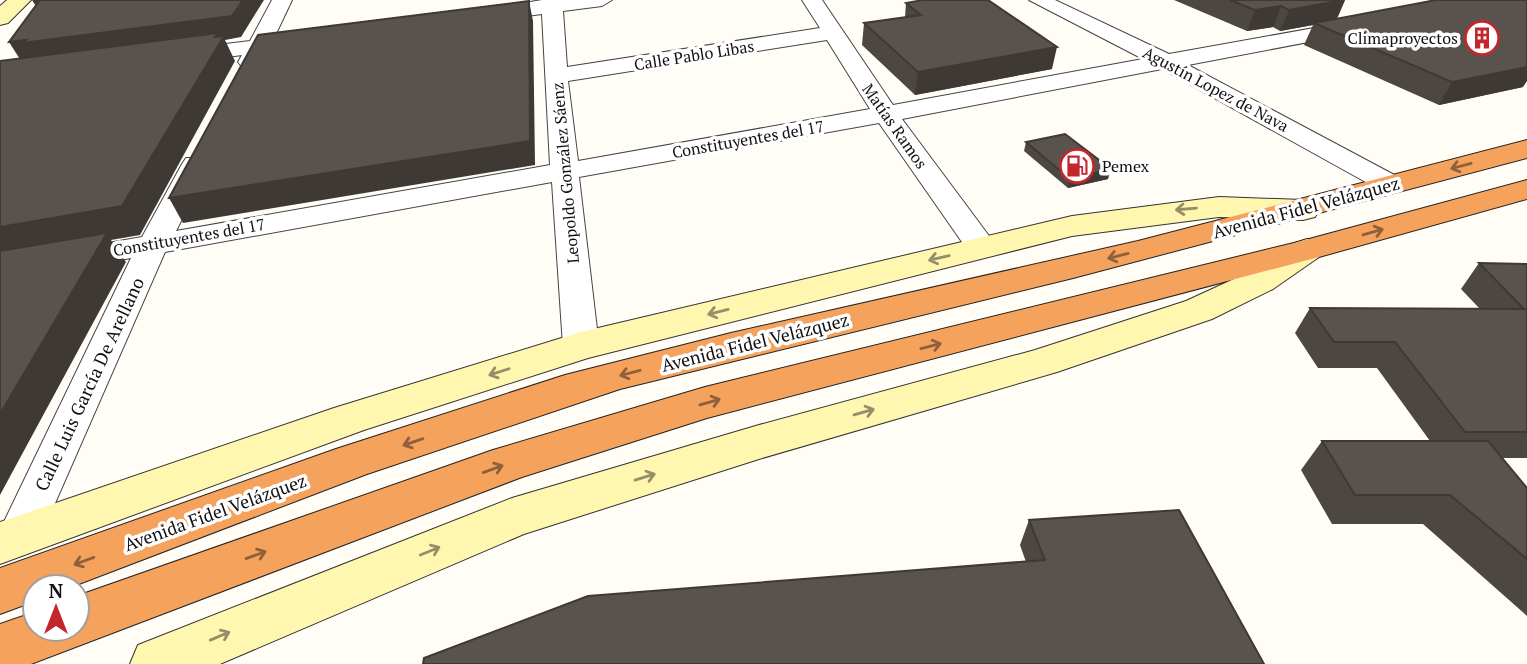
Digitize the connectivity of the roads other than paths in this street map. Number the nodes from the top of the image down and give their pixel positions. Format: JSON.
{"nodes":[{"id":1,"x":20,"y":0,"type":"edge"},
{"id":2,"x":282,"y":0,"type":"edge"},
{"id":3,"x":602,"y":0,"type":"edge"},
{"id":4,"x":811,"y":0,"type":"edge"},
{"id":5,"x":1039,"y":0,"type":"edge"},
{"id":6,"x":553,"y":3,"type":"edge"},
{"id":7,"x":0,"y":18,"type":"edge"},
{"id":8,"x":459,"y":19,"type":"edge"},
{"id":9,"x":1371,"y":23,"type":"edge"},
{"id":10,"x":832,"y":33,"type":"junction"},
{"id":11,"x":326,"y":37,"type":"edge"},
{"id":12,"x":259,"y":46,"type":"junction"},
{"id":13,"x":167,"y":58,"type":"edge"},
{"id":14,"x":1166,"y":62,"type":"junction"},
{"id":15,"x":556,"y":76,"type":"junction"},
{"id":16,"x":232,"y":95,"type":"edge"},
{"id":17,"x":886,"y":114,"type":"junction"},
{"id":18,"x":213,"y":132,"type":"edge"},
{"id":19,"x":1527,"y":149,"type":"edge"},
{"id":20,"x":564,"y":172,"type":"junction"},
{"id":21,"x":1390,"y":184,"type":"junction"},
{"id":22,"x":1527,"y":189,"type":"edge"},
{"id":23,"x":1305,"y":230,"type":"junction"},
{"id":24,"x":154,"y":243,"type":"junction"},
{"id":25,"x":982,"y":248,"type":"junction"},
{"id":26,"x":0,"y":272,"type":"edge"},
{"id":27,"x":581,"y":346,"type":"junction"},
{"id":28,"x":9,"y":540,"type":"edge"},
{"id":29,"x":0,"y":591,"type":"edge"},
{"id":30,"x":91,"y":616,"type":"edge"},
{"id":31,"x":21,"y":642,"type":"edge"},
{"id":32,"x":0,"y":650,"type":"edge"},
{"id":33,"x":157,"y":664,"type":"edge"}],
"edges":[{"from":1,"to":7,"type":"street"},
{"from":2,"to":12,"type":"street"},
{"from":3,"to":6,"type":"street"},
{"from":4,"to":10,"type":"street","name":"Matías Ramos"},
{"from":5,"to":14,"type":"street","name":"Agustín Lopez de Nava"},
{"from":6,"to":8,"type":"street"},
{"from":6,"to":15,"type":"street","name":"Leopoldo González Sáenz"},
{"from":9,"to":14,"type":"street","name":"Constituyentes del 17"},
{"from":10,"to":15,"type":"street","name":"Calle Pablo Libas"},
{"from":10,"to":17,"type":"street","name":"Matías Ramos"},
{"from":11,"to":12,"type":"street"},
{"from":12,"to":13,"type":"street"},
{"from":12,"to":16,"type":"street"},
{"from":14,"to":17,"type":"street","name":"Constituyentes del 17"},
{"from":14,"to":21,"type":"street","name":"Agustín Lopez de Nava"},
{"from":15,"to":20,"type":"street","name":"Leopoldo González Sáenz"},
{"from":17,"to":20,"type":"street","name":"Constituyentes del 17"},
{"from":17,"to":25,"type":"street","name":"Matías Ramos"},
{"from":18,"to":24,"type":"street","name":"Calle Luis García De Arellano"},
{"from":19,"to":21,"type":"highway","name":"Avenida Fidel Velázquez","one_way":true},
{"from":20,"to":24,"type":"street","name":"Constituyentes del 17"},
{"from":20,"to":27,"type":"street","name":"Leopoldo González Sáenz"},
{"from":21,"to":23,"type":"highway","name":"Avenida Fidel Velázquez"},
{"from":23,"to":22,"type":"highway","name":"Avenida Fidel Velázquez","one_way":true},
{"from":23,"to":25,"type":"street","one_way":true},
{"from":23,"to":29,"type":"highway","name":"Avenida Fidel Velázquez","one_way":true},
{"from":30,"to":23,"type":"highway","name":"Avenida Fidel Velázquez","one_way":true},
{"from":33,"to":23,"type":"street","one_way":true},
{"from":24,"to":26,"type":"street","name":"Constituyentes del 17"},
{"from":24,"to":28,"type":"street","name":"Calle Luis García De Arellano"},
{"from":25,"to":27,"type":"street","one_way":true},
{"from":27,"to":28,"type":"street","one_way":true},
{"from":31,"to":32,"type":"highway"}]}
